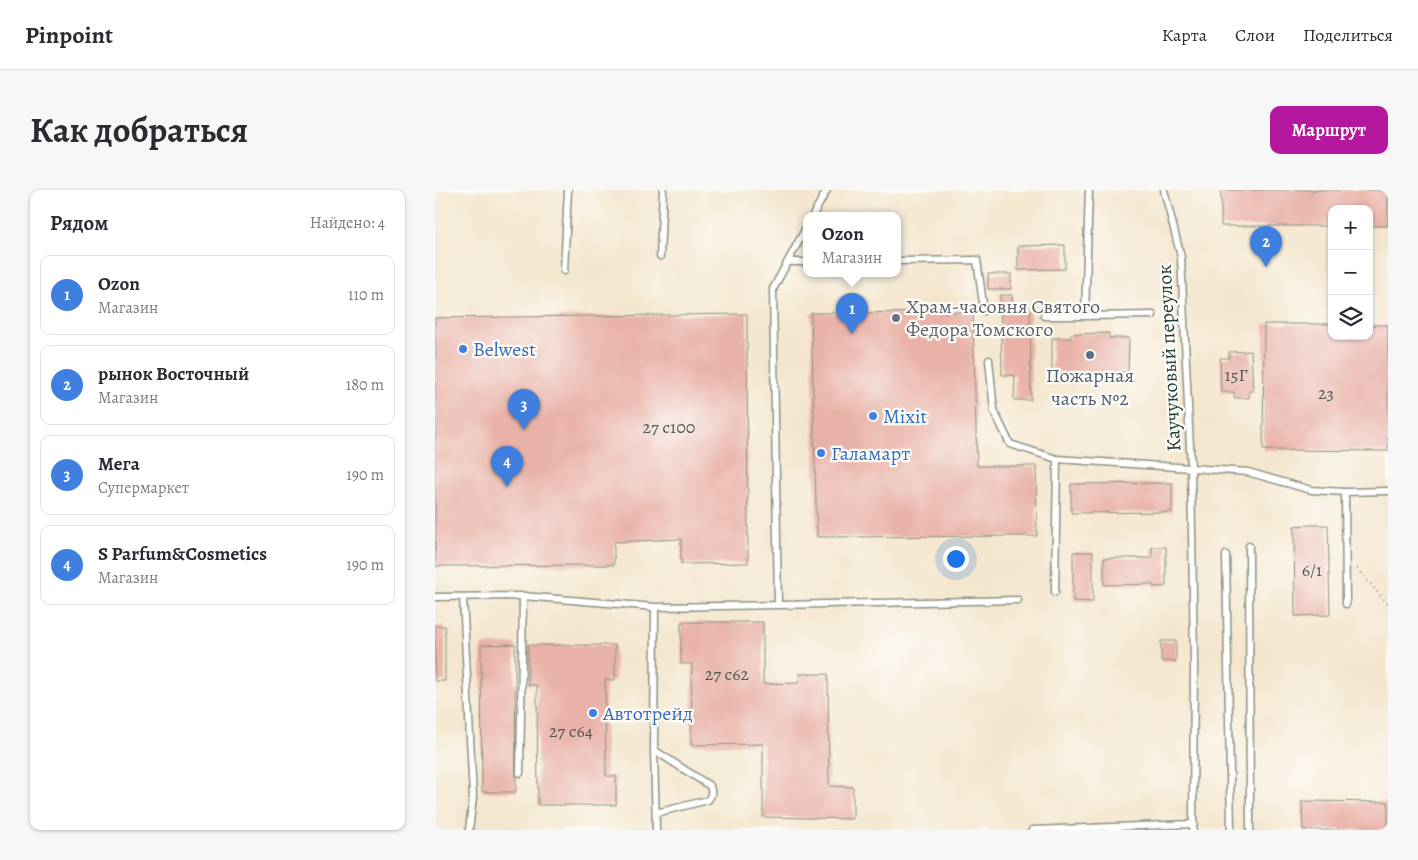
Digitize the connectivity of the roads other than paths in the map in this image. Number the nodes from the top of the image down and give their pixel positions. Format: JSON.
{"nodes":[{"id":1,"x":568,"y":190,"type":"edge"},
{"id":2,"x":663,"y":190,"type":"edge"},
{"id":3,"x":827,"y":190,"type":"edge"},
{"id":4,"x":1089,"y":190,"type":"edge"},
{"id":5,"x":1164,"y":190,"type":"edge"},
{"id":6,"x":815,"y":212,"type":"edge"},
{"id":7,"x":803,"y":234,"type":"edge"},
{"id":8,"x":661,"y":256,"type":"dead end"},
{"id":9,"x":901,"y":261,"type":"edge"},
{"id":10,"x":788,"y":262,"type":"junction"},
{"id":11,"x":803,"y":262,"type":"edge"},
{"id":12,"x":564,"y":271,"type":"dead end"},
{"id":13,"x":984,"y":311,"type":"dead end"},
{"id":14,"x":1153,"y":315,"type":"dead end"},
{"id":15,"x":1044,"y":316,"type":"dead end"},
{"id":16,"x":1085,"y":316,"type":"junction"},
{"id":17,"x":989,"y":360,"type":"dead end"},
{"id":18,"x":1057,"y":459,"type":"junction"},
{"id":19,"x":1191,"y":468,"type":"junction"},
{"id":20,"x":1388,"y":491,"type":"edge"},
{"id":21,"x":1345,"y":492,"type":"junction"},
{"id":22,"x":1249,"y":546,"type":"dead end"},
{"id":23,"x":1226,"y":555,"type":"dead end"},
{"id":24,"x":1055,"y":592,"type":"dead end"},
{"id":25,"x":523,"y":596,"type":"junction"},
{"id":26,"x":435,"y":597,"type":"edge"},
{"id":27,"x":463,"y":597,"type":"junction"},
{"id":28,"x":1018,"y":600,"type":"dead end"},
{"id":29,"x":1346,"y":604,"type":"dead end"},
{"id":30,"x":778,"y":605,"type":"junction"},
{"id":31,"x":655,"y":607,"type":"junction"},
{"id":32,"x":654,"y":750,"type":"junction"},
{"id":33,"x":520,"y":773,"type":"dead end"},
{"id":34,"x":656,"y":813,"type":"junction"},
{"id":35,"x":1193,"y":827,"type":"edge"},
{"id":36,"x":469,"y":830,"type":"edge"},
{"id":37,"x":656,"y":830,"type":"edge"},
{"id":38,"x":1032,"y":830,"type":"edge"},
{"id":39,"x":1231,"y":830,"type":"edge"},
{"id":40,"x":1250,"y":830,"type":"edge"}],
"edges":[{"from":1,"to":12,"type":"lane"},
{"from":2,"to":8,"type":"lane"},
{"from":3,"to":6,"type":"lane"},
{"from":4,"to":16,"type":"lane"},
{"from":5,"to":19,"type":"lane","name":"Каучуковый переулок"},
{"from":7,"to":10,"type":"lane"},
{"from":9,"to":13,"type":"lane"},
{"from":10,"to":11,"type":"lane"},
{"from":10,"to":30,"type":"lane"},
{"from":14,"to":16,"type":"lane"},
{"from":15,"to":16,"type":"lane"},
{"from":17,"to":18,"type":"lane"},
{"from":18,"to":19,"type":"lane"},
{"from":18,"to":24,"type":"lane"},
{"from":19,"to":21,"type":"lane","name":"Каучуковый переулок"},
{"from":19,"to":35,"type":"lane"},
{"from":20,"to":21,"type":"lane","name":"Каучуковый переулок"},
{"from":21,"to":29,"type":"lane"},
{"from":22,"to":40,"type":"lane"},
{"from":23,"to":39,"type":"lane"},
{"from":25,"to":27,"type":"lane"},
{"from":25,"to":31,"type":"lane"},
{"from":25,"to":33,"type":"lane"},
{"from":26,"to":27,"type":"lane"},
{"from":27,"to":36,"type":"lane"},
{"from":28,"to":30,"type":"lane"},
{"from":30,"to":31,"type":"lane"},
{"from":31,"to":32,"type":"lane"},
{"from":32,"to":34,"type":"lane"},
{"from":32,"to":34,"type":"lane"},
{"from":34,"to":37,"type":"lane"},
{"from":35,"to":38,"type":"lane"}]}
